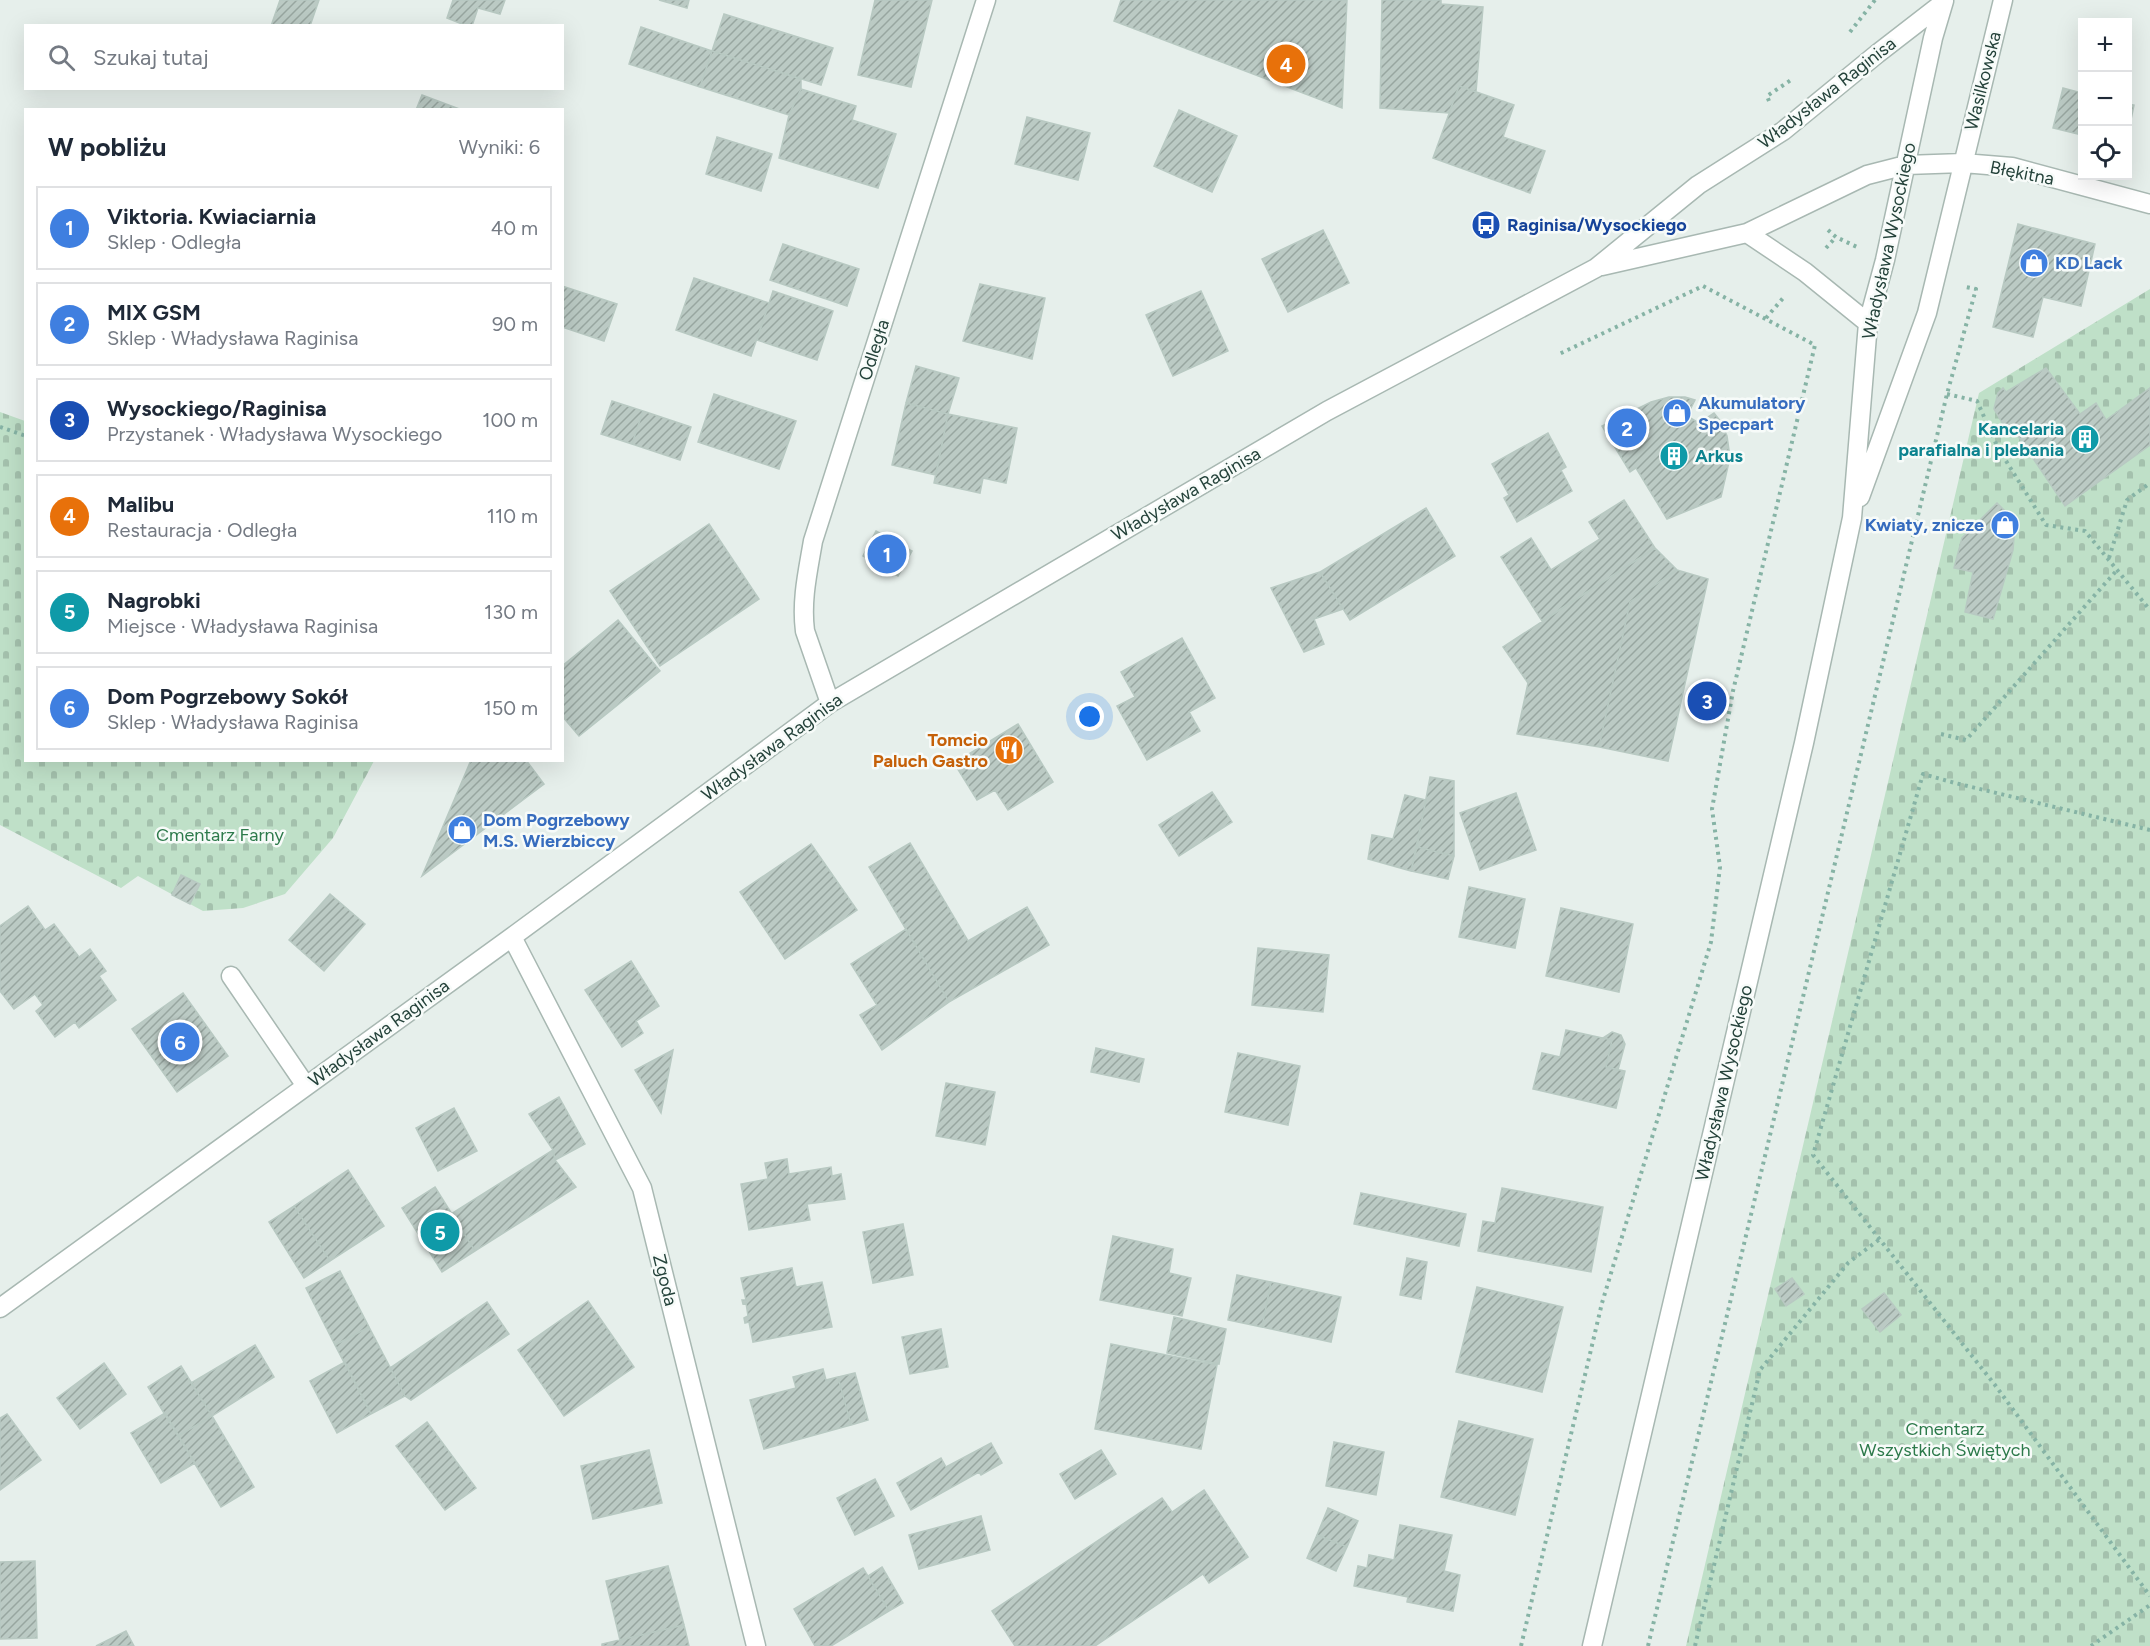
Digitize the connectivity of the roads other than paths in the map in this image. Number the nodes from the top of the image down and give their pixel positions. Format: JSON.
{"nodes":[{"id":1,"x":986,"y":0,"type":"edge"},
{"id":2,"x":2003,"y":0,"type":"edge"},
{"id":3,"x":1943,"y":2,"type":"edge"},
{"id":4,"x":1963,"y":163,"type":"junction"},
{"id":5,"x":1906,"y":165,"type":"junction"},
{"id":6,"x":2150,"y":204,"type":"edge"},
{"id":7,"x":1747,"y":232,"type":"junction"},
{"id":8,"x":1596,"y":268,"type":"junction"},
{"id":9,"x":1868,"y":323,"type":"junction"},
{"id":10,"x":1852,"y":518,"type":"junction"},
{"id":11,"x":830,"y":703,"type":"junction"},
{"id":12,"x":512,"y":937,"type":"junction"},
{"id":13,"x":231,"y":976,"type":"dead end"},
{"id":14,"x":306,"y":1086,"type":"junction"},
{"id":15,"x":0,"y":1308,"type":"edge"},
{"id":16,"x":756,"y":1646,"type":"edge"},
{"id":17,"x":1592,"y":1646,"type":"edge"}],
"edges":[{"from":1,"to":11,"type":"street","name":"Odległa"},
{"from":2,"to":4,"type":"street","name":"Wasilkowska"},
{"from":3,"to":5,"type":"street","name":"Władysława Wysockiego"},
{"from":3,"to":8,"type":"street","name":"Władysława Raginisa"},
{"from":4,"to":5,"type":"street","name":"Błękitna"},
{"from":4,"to":6,"type":"street","name":"Błękitna"},
{"from":4,"to":10,"type":"street","name":"Władysława Wysockiego"},
{"from":5,"to":7,"type":"street","name":"Władysława Raginisa"},
{"from":5,"to":9,"type":"street","name":"Władysława Wysockiego"},
{"from":7,"to":8,"type":"street","name":"Władysława Raginisa"},
{"from":7,"to":9,"type":"street"},
{"from":8,"to":11,"type":"street","name":"Władysława Raginisa"},
{"from":9,"to":10,"type":"street","name":"Władysława Wysockiego"},
{"from":10,"to":17,"type":"street","name":"Władysława Wysockiego"},
{"from":11,"to":12,"type":"street","name":"Władysława Raginisa"},
{"from":12,"to":14,"type":"street","name":"Władysława Raginisa"},
{"from":12,"to":16,"type":"street","name":"Zgoda"},
{"from":13,"to":14,"type":"street"},
{"from":14,"to":15,"type":"street","name":"Władysława Raginisa"}]}
